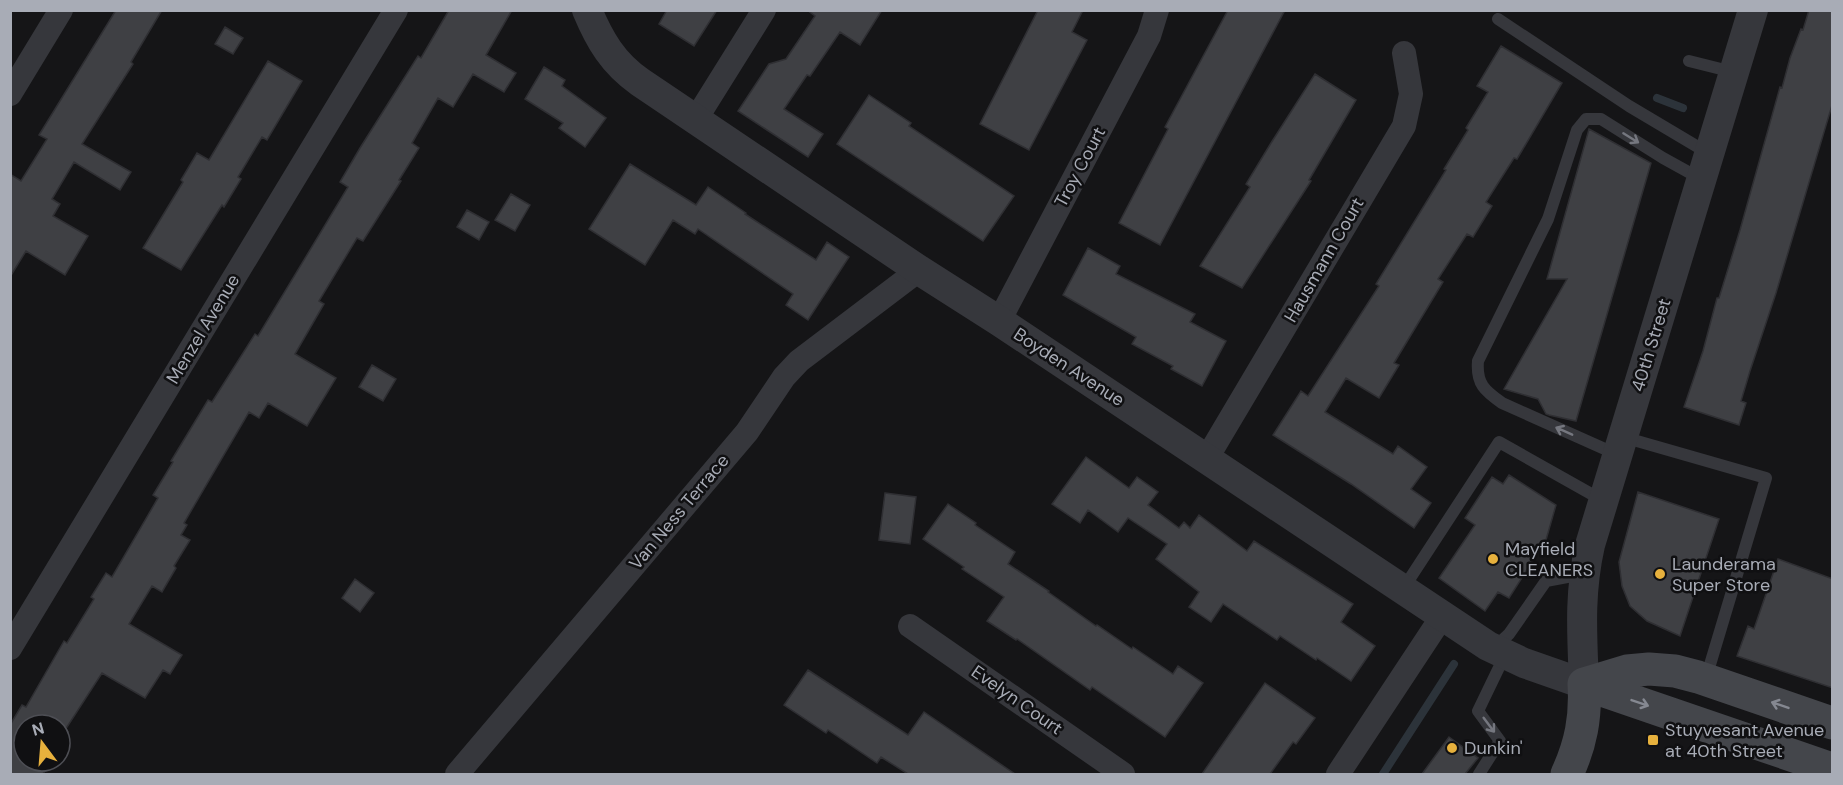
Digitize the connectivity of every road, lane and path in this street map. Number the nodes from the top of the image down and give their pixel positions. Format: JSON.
{"nodes":[{"id":1,"x":61,"y":10,"type":"edge"},
{"id":2,"x":396,"y":10,"type":"edge"},
{"id":3,"x":586,"y":10,"type":"edge"},
{"id":4,"x":764,"y":10,"type":"edge"},
{"id":5,"x":1157,"y":10,"type":"edge"},
{"id":6,"x":1753,"y":10,"type":"edge"},
{"id":7,"x":1498,"y":20,"type":"dead end"},
{"id":8,"x":1404,"y":53,"type":"dead end"},
{"id":9,"x":1689,"y":61,"type":"dead end"},
{"id":10,"x":1734,"y":73,"type":"junction"},
{"id":11,"x":10,"y":94,"type":"edge"},
{"id":12,"x":696,"y":119,"type":"junction"},
{"id":13,"x":1705,"y":166,"type":"junction"},
{"id":14,"x":919,"y":270,"type":"junction"},
{"id":15,"x":999,"y":321,"type":"junction"},
{"id":16,"x":1620,"y":446,"type":"junction"},
{"id":17,"x":1207,"y":458,"type":"junction"},
{"id":18,"x":1603,"y":501,"type":"junction"},
{"id":19,"x":1583,"y":574,"type":"junction"},
{"id":20,"x":1403,"y":589,"type":"junction"},
{"id":21,"x":1443,"y":615,"type":"junction"},
{"id":22,"x":910,"y":626,"type":"dead end"},
{"id":23,"x":10,"y":648,"type":"edge"},
{"id":24,"x":1499,"y":652,"type":"junction"},
{"id":25,"x":1706,"y":679,"type":"junction"},
{"id":26,"x":1584,"y":684,"type":"junction"},
{"id":27,"x":1833,"y":723,"type":"edge"},
{"id":28,"x":1833,"y":769,"type":"edge"},
{"id":29,"x":457,"y":774,"type":"edge"},
{"id":30,"x":1123,"y":774,"type":"edge"},
{"id":31,"x":1338,"y":774,"type":"edge"},
{"id":32,"x":1479,"y":774,"type":"edge"},
{"id":33,"x":1567,"y":774,"type":"edge"}],
"edges":[{"from":1,"to":11,"type":"street"},
{"from":2,"to":23,"type":"street","name":"Menzel Avenue"},
{"from":3,"to":12,"type":"street","name":"Boyden Avenue"},
{"from":4,"to":12,"type":"street"},
{"from":5,"to":15,"type":"street","name":"Troy Court"},
{"from":6,"to":10,"type":"street","name":"40th Street"},
{"from":7,"to":13,"type":"lane"},
{"from":8,"to":17,"type":"street","name":"Hausmann Court"},
{"from":9,"to":10,"type":"lane"},
{"from":10,"to":13,"type":"street","name":"40th Street"},
{"from":12,"to":14,"type":"street","name":"Boyden Avenue"},
{"from":13,"to":16,"type":"street","name":"40th Street"},
{"from":16,"to":13,"type":"lane","one_way":true},
{"from":14,"to":15,"type":"street","name":"Boyden Avenue"},
{"from":14,"to":29,"type":"street","name":"Van Ness Terrace"},
{"from":15,"to":17,"type":"street","name":"Boyden Avenue"},
{"from":16,"to":18,"type":"street","name":"40th Street"},
{"from":16,"to":25,"type":"lane"},
{"from":17,"to":20,"type":"street","name":"Boyden Avenue"},
{"from":18,"to":19,"type":"street","name":"40th Street"},
{"from":18,"to":20,"type":"lane"},
{"from":19,"to":24,"type":"lane"},
{"from":19,"to":26,"type":"street","name":"40th Street"},
{"from":20,"to":21,"type":"street","name":"Boyden Avenue"},
{"from":21,"to":24,"type":"street","name":"Boyden Avenue"},
{"from":21,"to":31,"type":"street"},
{"from":22,"to":30,"type":"street","name":"Evelyn Court"},
{"from":24,"to":26,"type":"street","name":"Boyden Avenue"},
{"from":24,"to":32,"type":"lane","one_way":true},
{"from":25,"to":26,"type":"main road"},
{"from":27,"to":25,"type":"main road","one_way":true},
{"from":26,"to":28,"type":"main road","one_way":true},
{"from":26,"to":33,"type":"main road"}]}
